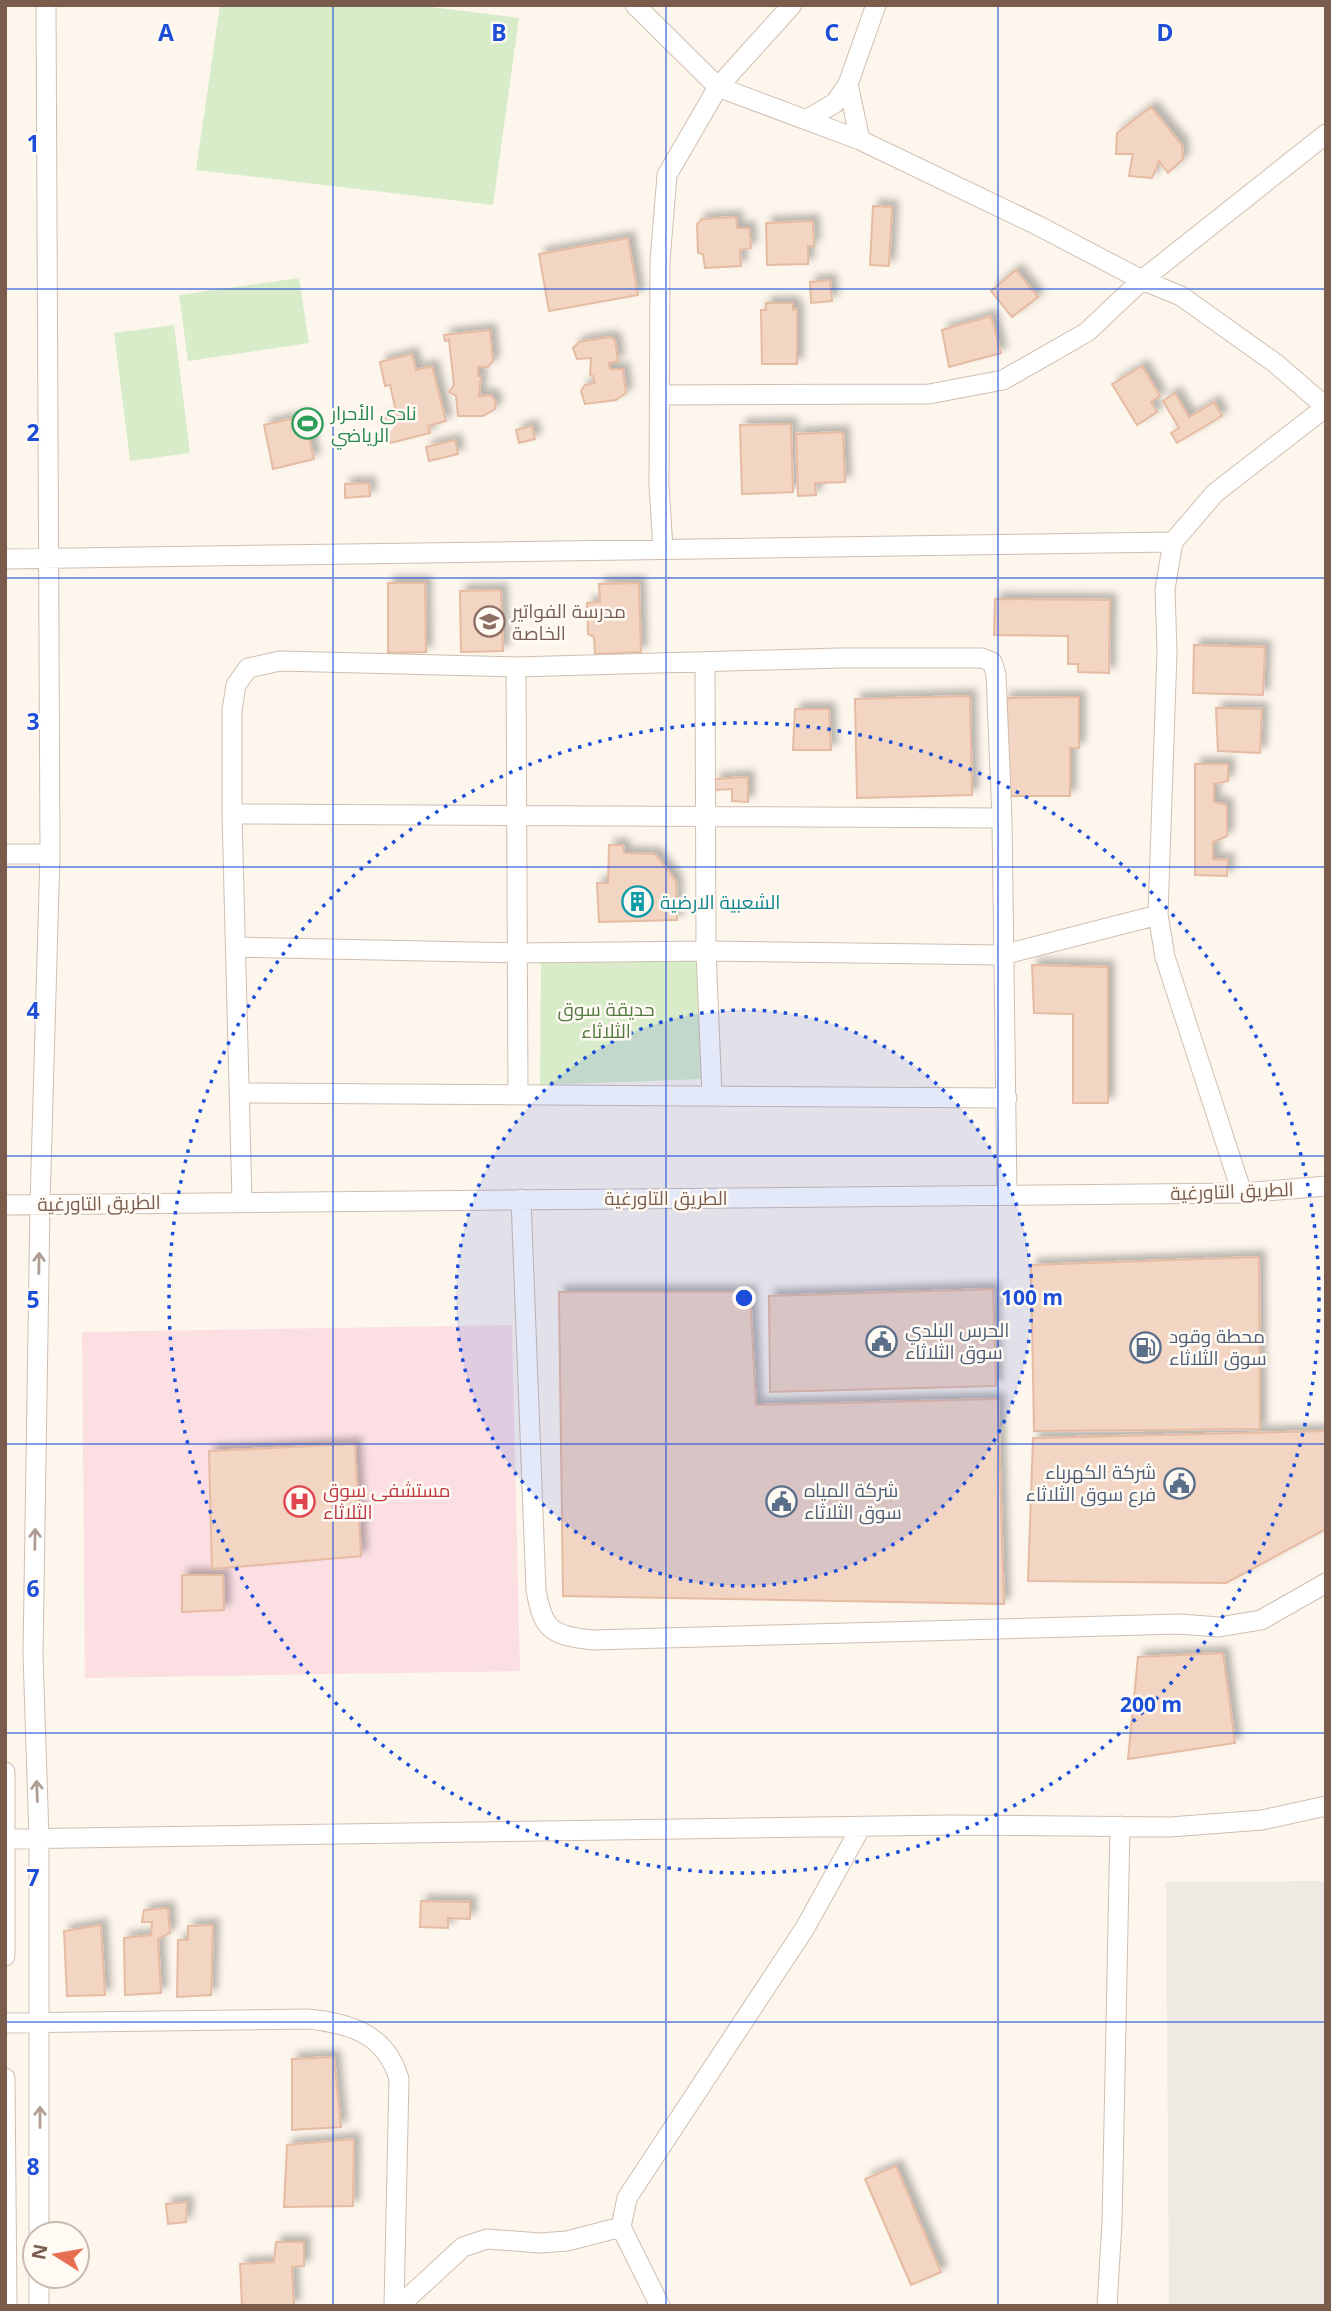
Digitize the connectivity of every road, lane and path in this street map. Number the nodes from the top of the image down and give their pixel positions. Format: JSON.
{"nodes":[{"id":1,"x":46,"y":5,"type":"edge"},
{"id":2,"x":635,"y":5,"type":"edge"},
{"id":3,"x":792,"y":5,"type":"edge"},
{"id":4,"x":876,"y":5,"type":"edge"},
{"id":5,"x":848,"y":84,"type":"junction"},
{"id":6,"x":718,"y":87,"type":"junction"},
{"id":7,"x":806,"y":120,"type":"junction"},
{"id":8,"x":1326,"y":134,"type":"edge"},
{"id":9,"x":860,"y":140,"type":"junction"},
{"id":10,"x":1142,"y":280,"type":"junction"},
{"id":11,"x":660,"y":395,"type":"junction"},
{"id":12,"x":1326,"y":407,"type":"edge"},
{"id":13,"x":1173,"y":542,"type":"junction"},
{"id":14,"x":663,"y":549,"type":"junction"},
{"id":15,"x":51,"y":558,"type":"junction"},
{"id":16,"x":5,"y":559,"type":"edge"},
{"id":17,"x":705,"y":663,"type":"junction"},
{"id":18,"x":516,"y":667,"type":"junction"},
{"id":19,"x":232,"y":814,"type":"junction"},
{"id":20,"x":517,"y":815,"type":"junction"},
{"id":21,"x":707,"y":817,"type":"junction"},
{"id":22,"x":1002,"y":818,"type":"junction"},
{"id":23,"x":5,"y":854,"type":"edge"},
{"id":24,"x":50,"y":854,"type":"junction"},
{"id":25,"x":1158,"y":915,"type":"junction"},
{"id":26,"x":236,"y":947,"type":"junction"},
{"id":27,"x":706,"y":951,"type":"junction"},
{"id":28,"x":517,"y":953,"type":"junction"},
{"id":29,"x":1002,"y":955,"type":"junction"},
{"id":30,"x":240,"y":1093,"type":"junction"},
{"id":31,"x":518,"y":1095,"type":"junction"},
{"id":32,"x":712,"y":1095,"type":"junction"},
{"id":33,"x":1007,"y":1098,"type":"junction"},
{"id":34,"x":1326,"y":1186,"type":"edge"},
{"id":35,"x":1242,"y":1192,"type":"junction"},
{"id":36,"x":1007,"y":1195,"type":"junction"},
{"id":37,"x":521,"y":1199,"type":"junction"},
{"id":38,"x":242,"y":1201,"type":"junction"},
{"id":39,"x":40,"y":1204,"type":"junction"},
{"id":40,"x":5,"y":1205,"type":"edge"},
{"id":41,"x":1326,"y":1583,"type":"edge"},
{"id":42,"x":5,"y":1772,"type":"edge"},
{"id":43,"x":1326,"y":1806,"type":"edge"},
{"id":44,"x":1120,"y":1826,"type":"junction"},
{"id":45,"x":861,"y":1827,"type":"junction"},
{"id":46,"x":39,"y":1838,"type":"junction"},
{"id":47,"x":6,"y":1839,"type":"edge"},
{"id":48,"x":5,"y":1956,"type":"edge"},
{"id":49,"x":41,"y":2022,"type":"junction"},
{"id":50,"x":5,"y":2023,"type":"edge"},
{"id":51,"x":5,"y":2078,"type":"edge"},
{"id":52,"x":39,"y":2220,"type":"edge"},
{"id":53,"x":621,"y":2227,"type":"junction"},
{"id":54,"x":7,"y":2306,"type":"edge"},
{"id":55,"x":394,"y":2306,"type":"edge"},
{"id":56,"x":400,"y":2306,"type":"edge"},
{"id":57,"x":660,"y":2306,"type":"edge"},
{"id":58,"x":1107,"y":2306,"type":"edge"}],
"edges":[{"from":1,"to":15,"type":"street"},
{"from":2,"to":6,"type":"street"},
{"from":3,"to":6,"type":"street"},
{"from":4,"to":5,"type":"street"},
{"from":5,"to":7,"type":"street"},
{"from":5,"to":9,"type":"street"},
{"from":6,"to":7,"type":"street"},
{"from":6,"to":11,"type":"street"},
{"from":7,"to":9,"type":"street"},
{"from":8,"to":10,"type":"street"},
{"from":9,"to":10,"type":"street"},
{"from":10,"to":11,"type":"street"},
{"from":10,"to":12,"type":"street"},
{"from":11,"to":14,"type":"street"},
{"from":12,"to":13,"type":"street"},
{"from":13,"to":14,"type":"street"},
{"from":13,"to":25,"type":"street"},
{"from":14,"to":15,"type":"street"},
{"from":15,"to":16,"type":"street"},
{"from":15,"to":24,"type":"street"},
{"from":17,"to":18,"type":"street"},
{"from":17,"to":21,"type":"street"},
{"from":17,"to":22,"type":"street"},
{"from":18,"to":19,"type":"street"},
{"from":18,"to":20,"type":"street"},
{"from":19,"to":20,"type":"street"},
{"from":19,"to":26,"type":"street"},
{"from":20,"to":21,"type":"street"},
{"from":20,"to":28,"type":"street"},
{"from":21,"to":22,"type":"street"},
{"from":21,"to":27,"type":"street"},
{"from":22,"to":29,"type":"street"},
{"from":23,"to":24,"type":"street"},
{"from":24,"to":39,"type":"street"},
{"from":25,"to":29,"type":"street"},
{"from":25,"to":35,"type":"street"},
{"from":26,"to":28,"type":"street"},
{"from":26,"to":30,"type":"street"},
{"from":27,"to":28,"type":"street"},
{"from":27,"to":29,"type":"street"},
{"from":27,"to":32,"type":"street"},
{"from":28,"to":31,"type":"street"},
{"from":29,"to":33,"type":"street"},
{"from":30,"to":31,"type":"street"},
{"from":30,"to":38,"type":"street"},
{"from":31,"to":32,"type":"street"},
{"from":32,"to":33,"type":"street"},
{"from":33,"to":36,"type":"street"},
{"from":34,"to":35,"type":"street","name":"الطريق التاورغية"},
{"from":35,"to":36,"type":"street","name":"الطريق التاورغية"},
{"from":36,"to":37,"type":"street","name":"الطريق التاورغية"},
{"from":37,"to":38,"type":"street","name":"الطريق التاورغية"},
{"from":37,"to":41,"type":"street"},
{"from":38,"to":39,"type":"street","name":"الطريق التاورغية"},
{"from":39,"to":40,"type":"street","name":"الطريق التاورغية"},
{"from":46,"to":39,"type":"street","one_way":true},
{"from":42,"to":47,"type":"street"},
{"from":43,"to":44,"type":"street"},
{"from":44,"to":45,"type":"street"},
{"from":44,"to":58,"type":"street"},
{"from":45,"to":46,"type":"street"},
{"from":45,"to":53,"type":"street"},
{"from":46,"to":47,"type":"street"},
{"from":46,"to":49,"type":"street"},
{"from":47,"to":48,"type":"street"},
{"from":49,"to":50,"type":"street"},
{"from":52,"to":49,"type":"street","one_way":true},
{"from":49,"to":55,"type":"street"},
{"from":51,"to":54,"type":"street"},
{"from":53,"to":56,"type":"street"},
{"from":53,"to":57,"type":"street"}]}
